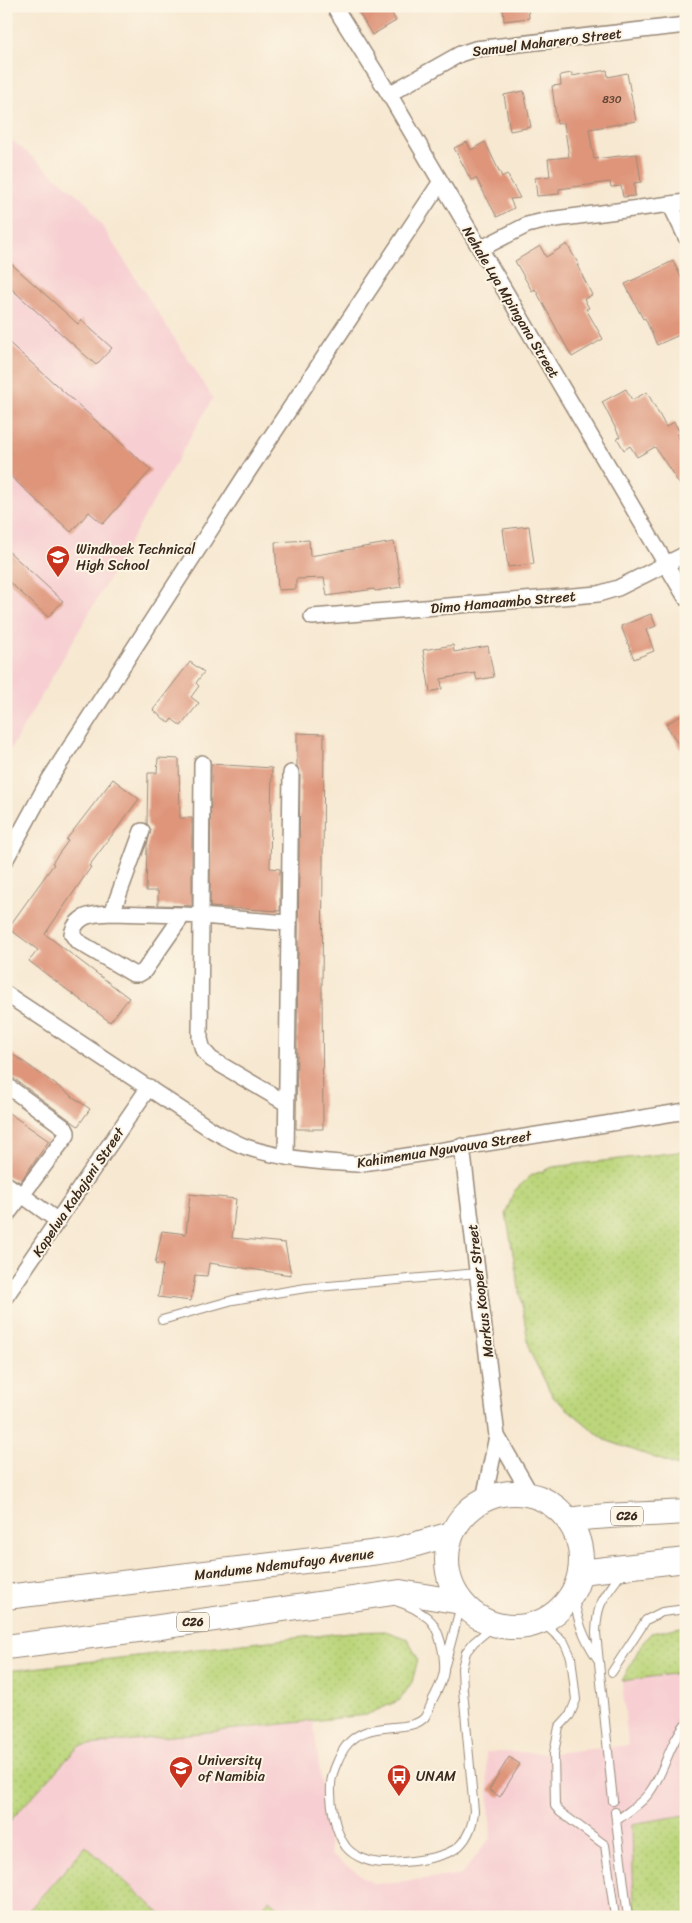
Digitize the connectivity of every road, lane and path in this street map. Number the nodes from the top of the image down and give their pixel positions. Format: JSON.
{"nodes":[{"id":1,"x":334,"y":6,"type":"edge"},
{"id":2,"x":686,"y":25,"type":"edge"},
{"id":3,"x":388,"y":94,"type":"junction"},
{"id":4,"x":440,"y":183,"type":"junction"},
{"id":5,"x":686,"y":202,"type":"edge"},
{"id":6,"x":670,"y":204,"type":"junction"},
{"id":7,"x":686,"y":237,"type":"edge"},
{"id":8,"x":480,"y":249,"type":"junction"},
{"id":9,"x":686,"y":554,"type":"edge"},
{"id":10,"x":665,"y":564,"type":"junction"},
{"id":11,"x":686,"y":598,"type":"edge"},
{"id":12,"x":312,"y":617,"type":"dead end"},
{"id":13,"x":202,"y":763,"type":"dead end"},
{"id":14,"x":291,"y":773,"type":"dead end"},
{"id":15,"x":142,"y":831,"type":"dead end"},
{"id":16,"x":6,"y":859,"type":"edge"},
{"id":17,"x":112,"y":913,"type":"junction"},
{"id":18,"x":183,"y":915,"type":"junction"},
{"id":19,"x":200,"y":916,"type":"junction"},
{"id":20,"x":288,"y":923,"type":"junction"},
{"id":21,"x":6,"y":994,"type":"edge"},
{"id":22,"x":6,"y":1086,"type":"edge"},
{"id":23,"x":149,"y":1087,"type":"junction"},
{"id":24,"x":286,"y":1103,"type":"junction"},
{"id":25,"x":686,"y":1111,"type":"edge"},
{"id":26,"x":462,"y":1146,"type":"junction"},
{"id":27,"x":286,"y":1157,"type":"junction"},
{"id":28,"x":6,"y":1184,"type":"edge"},
{"id":29,"x":22,"y":1195,"type":"junction"},
{"id":30,"x":6,"y":1216,"type":"edge"},
{"id":31,"x":58,"y":1221,"type":"junction"},
{"id":32,"x":478,"y":1273,"type":"junction"},
{"id":33,"x":6,"y":1296,"type":"edge"},
{"id":34,"x":162,"y":1320,"type":"dead end"},
{"id":35,"x":497,"y":1436,"type":"junction"},
{"id":36,"x":537,"y":1497,"type":"junction"},
{"id":37,"x":484,"y":1499,"type":"junction"},
{"id":38,"x":686,"y":1512,"type":"edge"},
{"id":39,"x":568,"y":1520,"type":"junction"},
{"id":40,"x":451,"y":1534,"type":"junction"},
{"id":41,"x":686,"y":1560,"type":"edge"},
{"id":42,"x":625,"y":1567,"type":"junction"},
{"id":43,"x":576,"y":1582,"type":"junction"},
{"id":44,"x":379,"y":1596,"type":"junction"},
{"id":45,"x":6,"y":1597,"type":"edge"},
{"id":46,"x":461,"y":1602,"type":"junction"},
{"id":47,"x":686,"y":1609,"type":"edge"},
{"id":48,"x":541,"y":1621,"type":"junction"},
{"id":49,"x":496,"y":1624,"type":"junction"},
{"id":50,"x":6,"y":1647,"type":"edge"},
{"id":51,"x":600,"y":1663,"type":"junction"},
{"id":52,"x":444,"y":1671,"type":"junction"},
{"id":53,"x":612,"y":1672,"type":"dead end"},
{"id":54,"x":686,"y":1723,"type":"edge"},
{"id":55,"x":613,"y":1801,"type":"dead end"},
{"id":56,"x":615,"y":1812,"type":"dead end"},
{"id":57,"x":616,"y":1821,"type":"junction"},
{"id":58,"x":614,"y":1917,"type":"edge"},
{"id":59,"x":628,"y":1917,"type":"edge"}],
"edges":[{"from":1,"to":3,"type":"street","name":"Nehale Lya Mpingana Street"},
{"from":2,"to":3,"type":"street","name":"Samuel Maharero Street"},
{"from":3,"to":4,"type":"street","name":"Nehale Lya Mpingana Street"},
{"from":4,"to":8,"type":"street","name":"Nehale Lya Mpingana Street"},
{"from":4,"to":16,"type":"street"},
{"from":5,"to":6,"type":"street"},
{"from":6,"to":7,"type":"street"},
{"from":6,"to":8,"type":"street"},
{"from":8,"to":10,"type":"street","name":"Nehale Lya Mpingana Street"},
{"from":9,"to":10,"type":"street","name":"Dimo Hamaambo Street"},
{"from":10,"to":11,"type":"street","name":"Nehale Lya Mpingana Street"},
{"from":10,"to":12,"type":"street","name":"Dimo Hamaambo Street"},
{"from":13,"to":19,"type":"street"},
{"from":14,"to":20,"type":"street"},
{"from":15,"to":17,"type":"street"},
{"from":17,"to":18,"type":"street"},
{"from":17,"to":18,"type":"street"},
{"from":18,"to":19,"type":"street"},
{"from":19,"to":20,"type":"street"},
{"from":19,"to":24,"type":"street"},
{"from":20,"to":24,"type":"street"},
{"from":21,"to":23,"type":"street","name":"Kahimemua Nguvauva Street"},
{"from":22,"to":29,"type":"street"},
{"from":23,"to":27,"type":"street","name":"Kahimemua Nguvauva Street"},
{"from":23,"to":31,"type":"street","name":"Kapelwa Kabajani Street"},
{"from":24,"to":27,"type":"street"},
{"from":25,"to":26,"type":"street","name":"Kahimemua Nguvauva Street"},
{"from":26,"to":27,"type":"street","name":"Kahimemua Nguvauva Street"},
{"from":26,"to":32,"type":"street","name":"Markus Kooper Street"},
{"from":28,"to":29,"type":"street"},
{"from":29,"to":30,"type":"street"},
{"from":29,"to":31,"type":"street"},
{"from":31,"to":33,"type":"street","name":"Kapelwa Kabajani Street"},
{"from":32,"to":34,"type":"lane"},
{"from":32,"to":35,"type":"street","name":"Markus Kooper Street"},
{"from":35,"to":36,"type":"street"},
{"from":35,"to":37,"type":"street"},
{"from":36,"to":37,"type":"main road"},
{"from":36,"to":39,"type":"main road"},
{"from":37,"to":40,"type":"main road"},
{"from":38,"to":39,"type":"main road","number":"C26"},
{"from":39,"to":43,"type":"main road"},
{"from":40,"to":45,"type":"main road","name":"Mandume Ndemufayo Avenue"},
{"from":40,"to":46,"type":"main road","number":"C26"},
{"from":41,"to":42,"type":"main road"},
{"from":42,"to":43,"type":"main road"},
{"from":42,"to":51,"type":"lane"},
{"from":43,"to":48,"type":"main road","number":"C26"},
{"from":43,"to":51,"type":"lane"},
{"from":44,"to":46,"type":"main road","number":"C26"},
{"from":44,"to":50,"type":"main road","number":"C26"},
{"from":44,"to":52,"type":"lane"},
{"from":46,"to":49,"type":"main road","number":"C26"},
{"from":46,"to":52,"type":"lane"},
{"from":47,"to":53,"type":"lane"},
{"from":48,"to":49,"type":"main road","number":"C26"},
{"from":48,"to":58,"type":"lane"},
{"from":49,"to":52,"type":"lane"},
{"from":51,"to":55,"type":"lane"},
{"from":54,"to":57,"type":"lane"},
{"from":56,"to":57,"type":"lane"},
{"from":57,"to":59,"type":"lane"}]}
